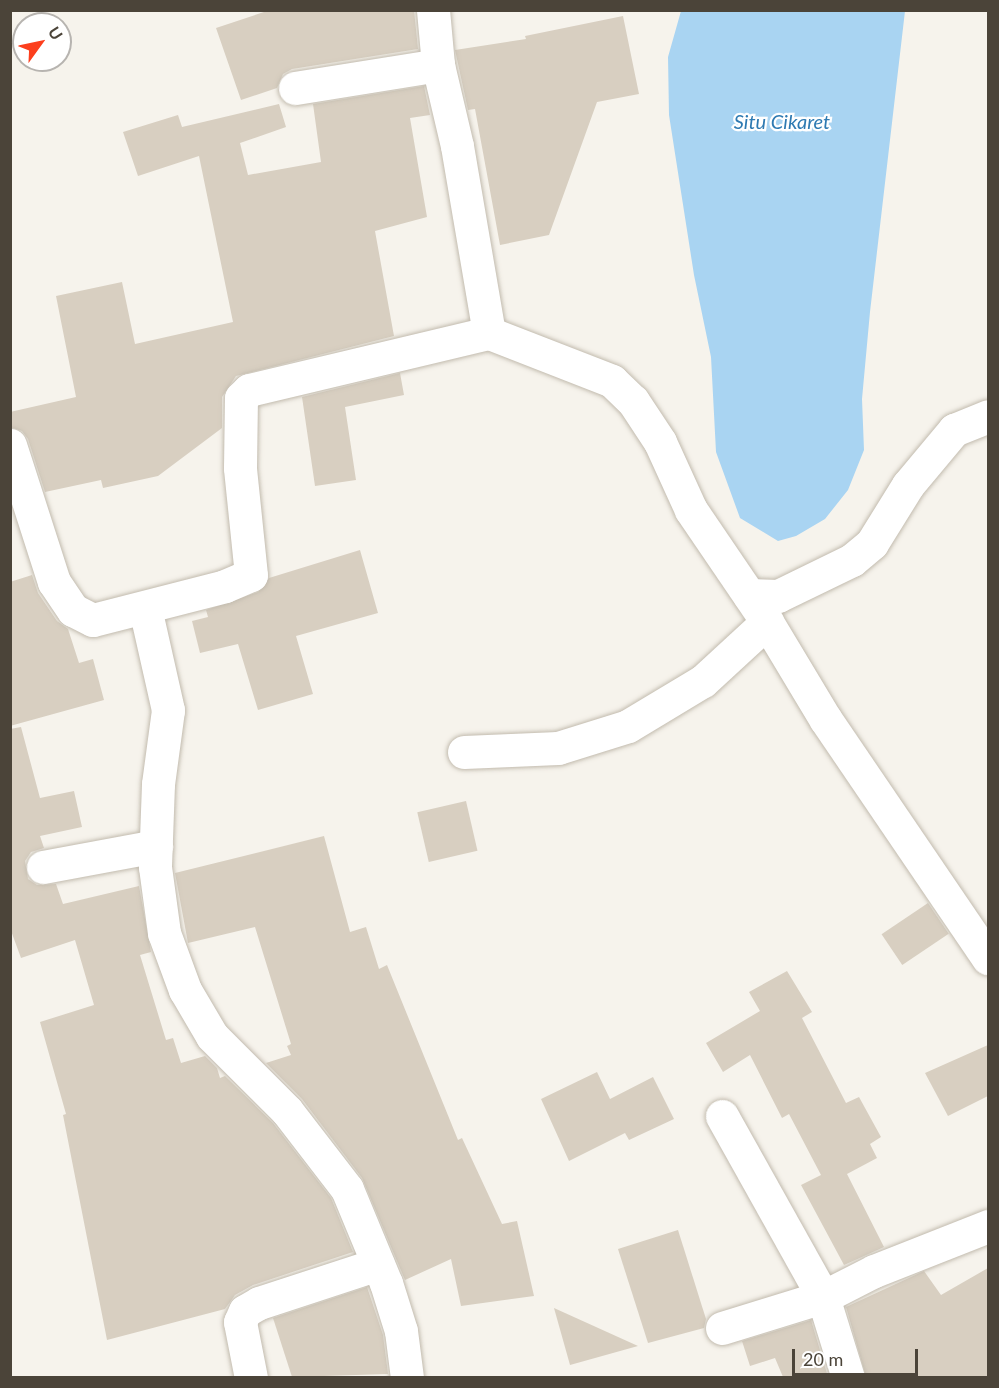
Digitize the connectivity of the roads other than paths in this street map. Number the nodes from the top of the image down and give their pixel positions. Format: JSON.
{"nodes":[{"id":1,"x":433,"y":10,"type":"edge"},
{"id":2,"x":438,"y":65,"type":"junction"},
{"id":3,"x":295,"y":88,"type":"dead end"},
{"id":4,"x":489,"y":333,"type":"junction"},
{"id":5,"x":988,"y":416,"type":"edge"},
{"id":6,"x":10,"y":445,"type":"edge"},
{"id":7,"x":749,"y":595,"type":"junction"},
{"id":8,"x":145,"y":608,"type":"junction"},
{"id":9,"x":767,"y":622,"type":"junction"},
{"id":10,"x":464,"y":752,"type":"dead end"},
{"id":11,"x":156,"y":846,"type":"junction"},
{"id":12,"x":43,"y":867,"type":"dead end"},
{"id":13,"x":988,"y":958,"type":"edge"},
{"id":14,"x":722,"y":1116,"type":"dead end"},
{"id":15,"x":988,"y":1226,"type":"edge"},
{"id":16,"x":378,"y":1264,"type":"junction"},
{"id":17,"x":823,"y":1297,"type":"junction"},
{"id":18,"x":722,"y":1328,"type":"dead end"},
{"id":19,"x":251,"y":1377,"type":"edge"},
{"id":20,"x":407,"y":1377,"type":"edge"},
{"id":21,"x":848,"y":1377,"type":"edge"}],
"edges":[{"from":1,"to":2,"type":"street"},
{"from":2,"to":3,"type":"street"},
{"from":2,"to":4,"type":"street"},
{"from":4,"to":7,"type":"street"},
{"from":4,"to":8,"type":"street"},
{"from":5,"to":7,"type":"street"},
{"from":6,"to":8,"type":"street"},
{"from":7,"to":9,"type":"street"},
{"from":8,"to":11,"type":"street"},
{"from":9,"to":10,"type":"street"},
{"from":9,"to":13,"type":"street"},
{"from":11,"to":12,"type":"street"},
{"from":11,"to":16,"type":"street"},
{"from":14,"to":17,"type":"street"},
{"from":15,"to":17,"type":"street"},
{"from":16,"to":19,"type":"street"},
{"from":16,"to":20,"type":"street"},
{"from":17,"to":18,"type":"street"},
{"from":17,"to":21,"type":"street"}]}
